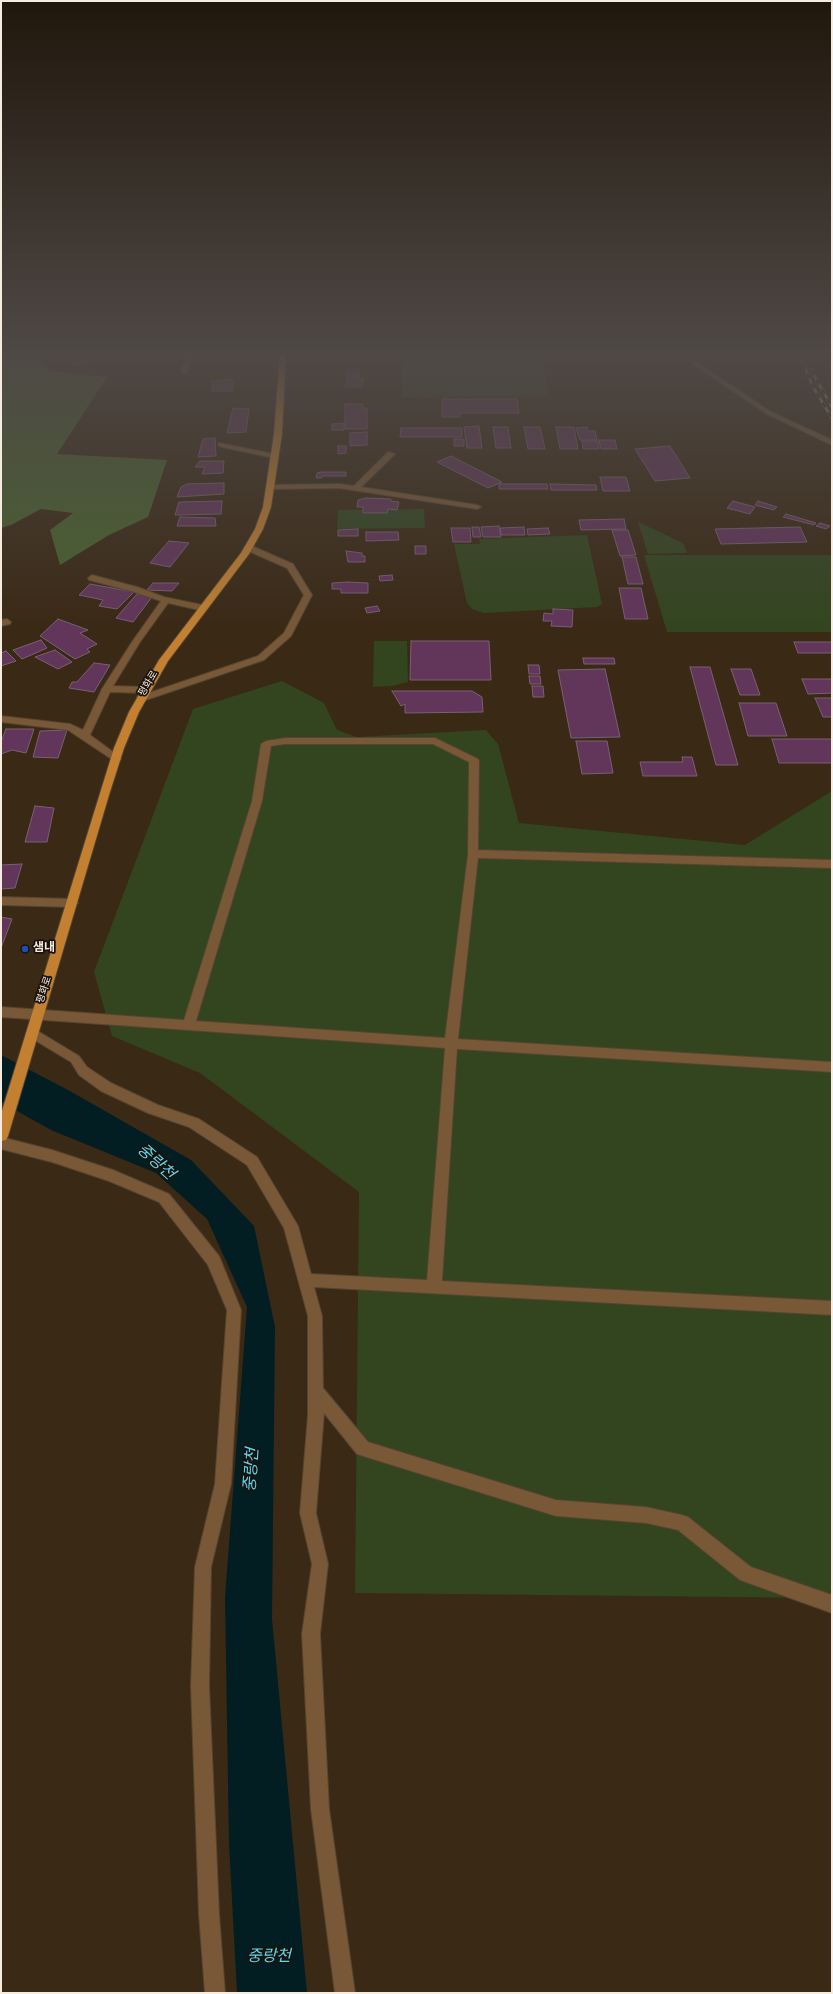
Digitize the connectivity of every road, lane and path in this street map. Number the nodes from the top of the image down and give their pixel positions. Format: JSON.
{"nodes":[{"id":1,"x":227,"y":446,"type":"edge"},
{"id":2,"x":275,"y":446,"type":"edge"},
{"id":3,"x":391,"y":454,"type":"dead end"},
{"id":4,"x":274,"y":456,"type":"junction"},
{"id":5,"x":270,"y":486,"type":"junction"},
{"id":6,"x":356,"y":488,"type":"junction"},
{"id":7,"x":477,"y":507,"type":"dead end"},
{"id":8,"x":248,"y":548,"type":"junction"},
{"id":9,"x":92,"y":578,"type":"dead end"},
{"id":10,"x":166,"y":600,"type":"junction"},
{"id":11,"x":204,"y":608,"type":"junction"},
{"id":12,"x":107,"y":689,"type":"junction"},
{"id":13,"x":145,"y":690,"type":"junction"},
{"id":14,"x":140,"y":699,"type":"junction"},
{"id":15,"x":1,"y":719,"type":"edge"},
{"id":16,"x":85,"y":736,"type":"junction"},
{"id":17,"x":116,"y":759,"type":"junction"},
{"id":18,"x":473,"y":854,"type":"junction"},
{"id":19,"x":832,"y":864,"type":"edge"},
{"id":20,"x":1,"y":901,"type":"edge"},
{"id":21,"x":72,"y":903,"type":"junction"},
{"id":22,"x":1,"y":1012,"type":"edge"},
{"id":23,"x":37,"y":1016,"type":"junction"},
{"id":24,"x":188,"y":1026,"type":"junction"},
{"id":25,"x":32,"y":1033,"type":"junction"},
{"id":26,"x":451,"y":1044,"type":"junction"},
{"id":27,"x":832,"y":1067,"type":"edge"},
{"id":28,"x":4,"y":1118,"type":"edge"},
{"id":29,"x":1,"y":1136,"type":"edge"},
{"id":30,"x":1,"y":1144,"type":"edge"},
{"id":31,"x":306,"y":1280,"type":"junction"},
{"id":32,"x":434,"y":1286,"type":"junction"},
{"id":33,"x":832,"y":1308,"type":"edge"},
{"id":34,"x":315,"y":1390,"type":"junction"},
{"id":35,"x":832,"y":1604,"type":"edge"},
{"id":36,"x":215,"y":1993,"type":"edge"},
{"id":37,"x":345,"y":1993,"type":"edge"}],
"edges":[{"from":1,"to":4,"type":"street"},
{"from":2,"to":4,"type":"main road","name":"평화로"},
{"from":3,"to":6,"type":"street"},
{"from":4,"to":5,"type":"main road","name":"평화로"},
{"from":5,"to":6,"type":"street"},
{"from":5,"to":8,"type":"main road","name":"평화로"},
{"from":6,"to":7,"type":"street"},
{"from":8,"to":11,"type":"main road","name":"평화로"},
{"from":8,"to":14,"type":"street"},
{"from":9,"to":10,"type":"street"},
{"from":10,"to":11,"type":"street"},
{"from":10,"to":12,"type":"street"},
{"from":11,"to":13,"type":"main road","name":"평화로"},
{"from":12,"to":13,"type":"street"},
{"from":12,"to":16,"type":"street"},
{"from":13,"to":14,"type":"main road","name":"평화로"},
{"from":14,"to":17,"type":"main road","name":"평화로"},
{"from":15,"to":16,"type":"street"},
{"from":16,"to":17,"type":"street"},
{"from":17,"to":21,"type":"main road","name":"평화로"},
{"from":18,"to":19,"type":"street"},
{"from":18,"to":24,"type":"street"},
{"from":18,"to":26,"type":"street"},
{"from":20,"to":21,"type":"street"},
{"from":21,"to":23,"type":"main road","name":"평화로"},
{"from":22,"to":23,"type":"street"},
{"from":23,"to":24,"type":"street"},
{"from":23,"to":25,"type":"main road","name":"평화로"},
{"from":24,"to":26,"type":"street"},
{"from":25,"to":28,"type":"main road","name":"평화로"},
{"from":25,"to":31,"type":"street"},
{"from":26,"to":27,"type":"street"},
{"from":26,"to":32,"type":"street"},
{"from":28,"to":29,"type":"main road"},
{"from":30,"to":36,"type":"street"},
{"from":31,"to":32,"type":"street"},
{"from":31,"to":34,"type":"street"},
{"from":32,"to":33,"type":"street"},
{"from":34,"to":35,"type":"street"},
{"from":34,"to":37,"type":"street"}]}
